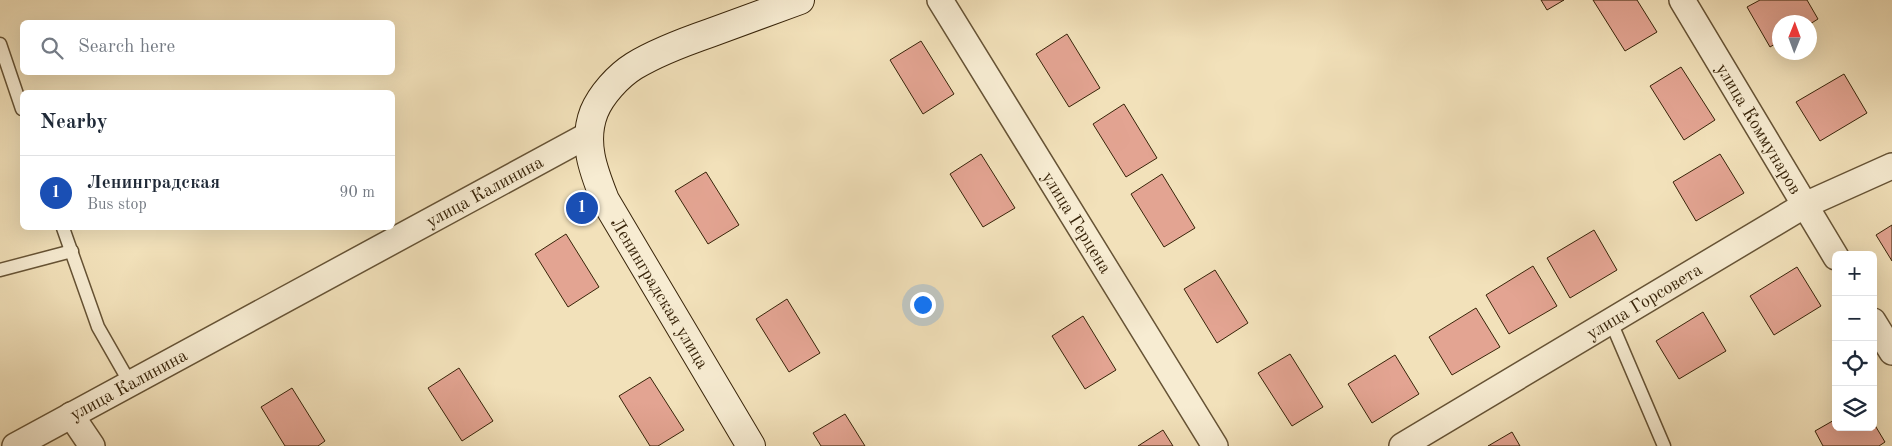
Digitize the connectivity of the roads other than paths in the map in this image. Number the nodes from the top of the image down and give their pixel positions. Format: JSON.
{"nodes":[{"id":1,"x":800,"y":0,"type":"edge"},
{"id":2,"x":940,"y":0,"type":"edge"},
{"id":3,"x":1682,"y":0,"type":"edge"},
{"id":4,"x":772,"y":5,"type":"edge"},
{"id":5,"x":0,"y":44,"type":"edge"},
{"id":6,"x":20,"y":103,"type":"edge"},
{"id":7,"x":590,"y":134,"type":"junction"},
{"id":8,"x":1892,"y":166,"type":"edge"},
{"id":9,"x":1805,"y":205,"type":"junction"},
{"id":10,"x":64,"y":230,"type":"edge"},
{"id":11,"x":72,"y":251,"type":"junction"},
{"id":12,"x":1832,"y":251,"type":"edge"},
{"id":13,"x":0,"y":270,"type":"edge"},
{"id":14,"x":1611,"y":322,"type":"junction"},
{"id":15,"x":1877,"y":328,"type":"edge"},
{"id":16,"x":1892,"y":352,"type":"edge"},
{"id":17,"x":130,"y":383,"type":"junction"},
{"id":18,"x":72,"y":415,"type":"junction"},
{"id":19,"x":15,"y":446,"type":"edge"},
{"id":20,"x":92,"y":446,"type":"edge"},
{"id":21,"x":751,"y":446,"type":"edge"},
{"id":22,"x":1215,"y":446,"type":"edge"},
{"id":23,"x":1402,"y":446,"type":"edge"},
{"id":24,"x":1664,"y":446,"type":"edge"}],
"edges":[{"from":1,"to":4,"type":"street"},
{"from":2,"to":22,"type":"street","name":"улица Герцена"},
{"from":3,"to":9,"type":"street","name":"улица Коммунаров"},
{"from":4,"to":7,"type":"street"},
{"from":5,"to":6,"type":"lane"},
{"from":7,"to":17,"type":"street","name":"улица Калинина"},
{"from":7,"to":21,"type":"street","name":"Ленинградская улица"},
{"from":8,"to":9,"type":"street","name":"улица Горсовета"},
{"from":9,"to":12,"type":"street","name":"улица Коммунаров"},
{"from":9,"to":14,"type":"street","name":"улица Горсовета"},
{"from":10,"to":11,"type":"lane"},
{"from":11,"to":13,"type":"lane"},
{"from":11,"to":17,"type":"lane"},
{"from":14,"to":23,"type":"street","name":"улица Горсовета"},
{"from":14,"to":24,"type":"lane"},
{"from":15,"to":16,"type":"street"},
{"from":17,"to":18,"type":"street","name":"улица Калинина"},
{"from":18,"to":19,"type":"street","name":"улица Калинина"},
{"from":18,"to":20,"type":"street"}]}
